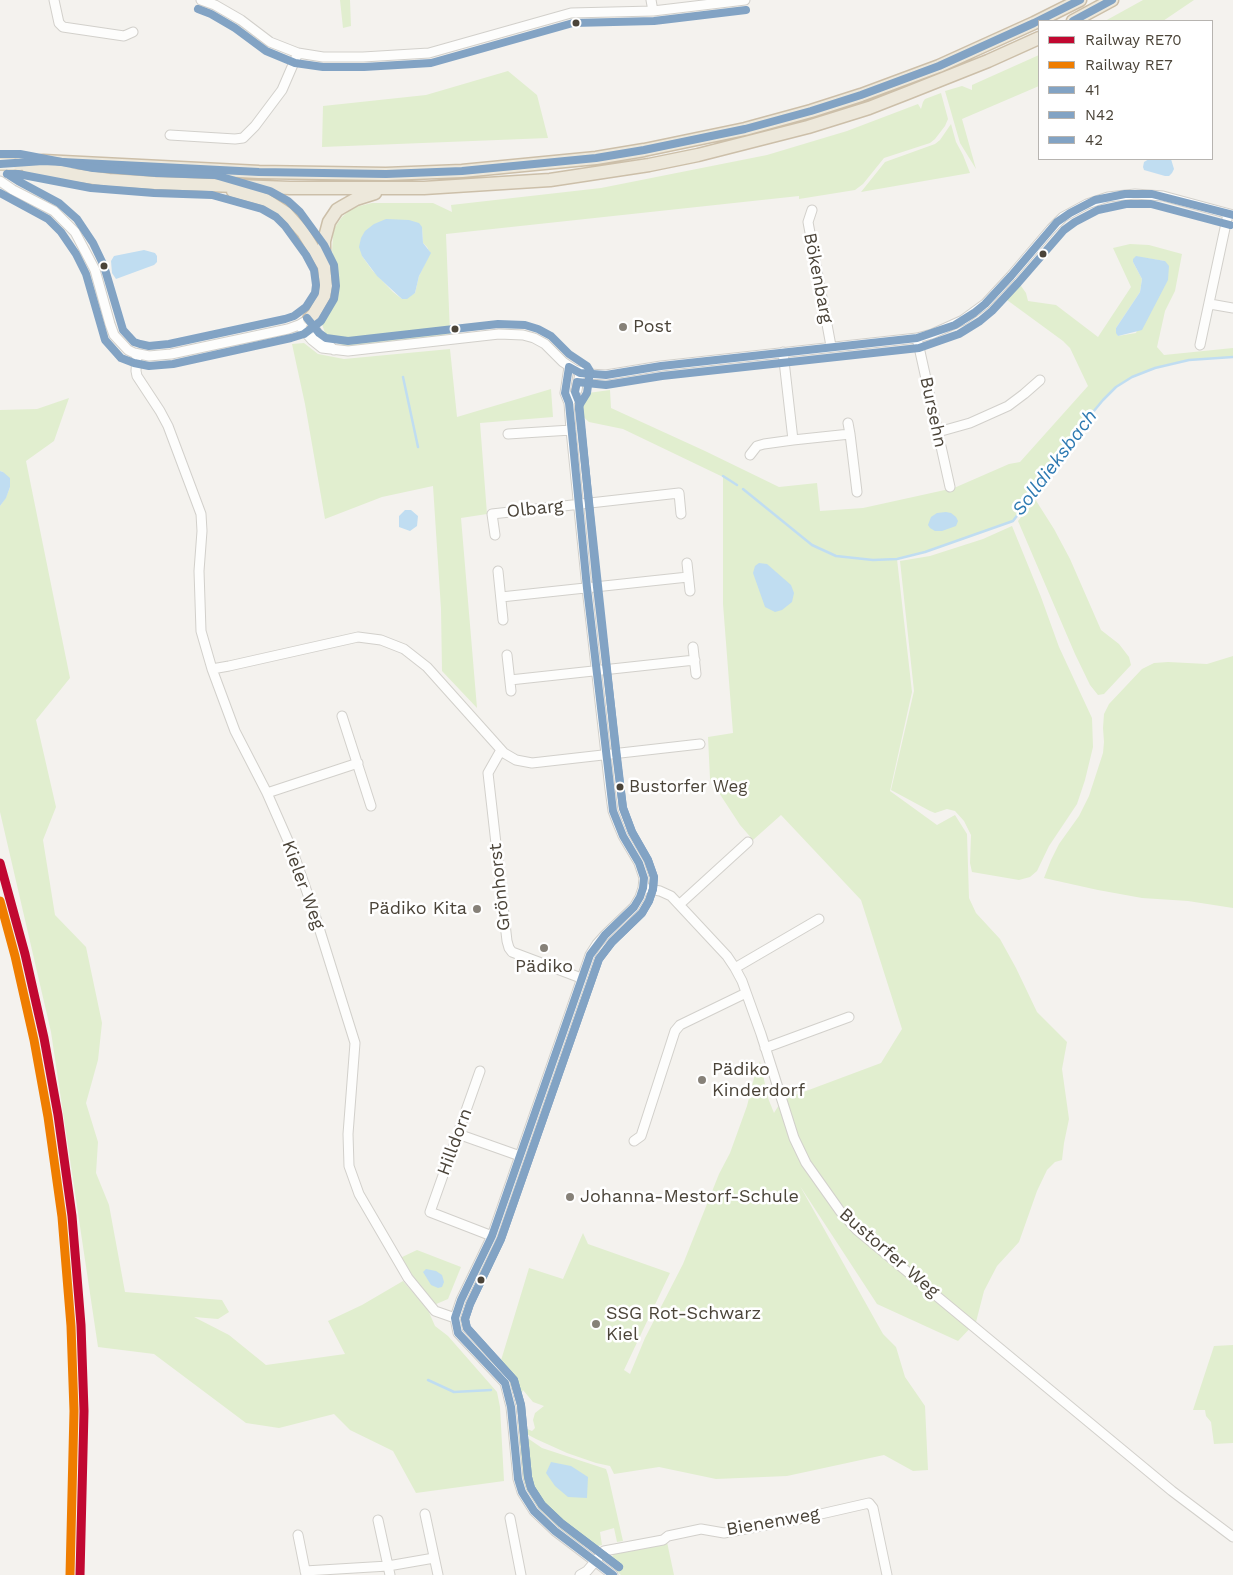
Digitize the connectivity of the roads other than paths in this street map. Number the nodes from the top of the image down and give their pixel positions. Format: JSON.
{"nodes":[{"id":1,"x":54,"y":0,"type":"edge"},
{"id":2,"x":201,"y":0,"type":"edge"},
{"id":3,"x":651,"y":0,"type":"edge"},
{"id":4,"x":746,"y":0,"type":"edge"},
{"id":5,"x":1080,"y":0,"type":"edge"},
{"id":6,"x":1112,"y":0,"type":"edge"},
{"id":7,"x":653,"y":11,"type":"junction"},
{"id":8,"x":1040,"y":20,"type":"edge"},
{"id":9,"x":1075,"y":20,"type":"edge"},
{"id":10,"x":1038,"y":21,"type":"edge"},
{"id":11,"x":134,"y":32,"type":"dead end"},
{"id":12,"x":1038,"y":38,"type":"edge"},
{"id":13,"x":298,"y":53,"type":"junction"},
{"id":14,"x":170,"y":135,"type":"dead end"},
{"id":15,"x":0,"y":164,"type":"edge"},
{"id":16,"x":19,"y":164,"type":"junction"},
{"id":17,"x":0,"y":180,"type":"edge"},
{"id":18,"x":214,"y":185,"type":"junction"},
{"id":19,"x":386,"y":189,"type":"junction"},
{"id":20,"x":812,"y":210,"type":"dead end"},
{"id":21,"x":1230,"y":214,"type":"edge"},
{"id":22,"x":324,"y":266,"type":"junction"},
{"id":23,"x":1210,"y":304,"type":"junction"},
{"id":24,"x":1233,"y":308,"type":"edge"},
{"id":25,"x":304,"y":322,"type":"junction"},
{"id":26,"x":917,"y":338,"type":"junction"},
{"id":27,"x":831,"y":346,"type":"junction"},
{"id":28,"x":1200,"y":346,"type":"dead end"},
{"id":29,"x":783,"y":352,"type":"junction"},
{"id":30,"x":137,"y":354,"type":"junction"},
{"id":31,"x":569,"y":367,"type":"junction"},
{"id":32,"x":580,"y":372,"type":"junction"},
{"id":33,"x":1040,"y":380,"type":"dead end"},
{"id":34,"x":569,"y":403,"type":"junction"},
{"id":35,"x":848,"y":422,"type":"dead end"},
{"id":36,"x":571,"y":430,"type":"junction"},
{"id":37,"x":938,"y":432,"type":"junction"},
{"id":38,"x":508,"y":434,"type":"dead end"},
{"id":39,"x":850,"y":434,"type":"junction"},
{"id":40,"x":793,"y":440,"type":"junction"},
{"id":41,"x":750,"y":455,"type":"dead end"},
{"id":42,"x":950,"y":487,"type":"dead end"},
{"id":43,"x":857,"y":492,"type":"dead end"},
{"id":44,"x":578,"y":505,"type":"junction"},
{"id":45,"x":681,"y":514,"type":"dead end"},
{"id":46,"x":494,"y":535,"type":"dead end"},
{"id":47,"x":687,"y":563,"type":"dead end"},
{"id":48,"x":498,"y":571,"type":"dead end"},
{"id":49,"x":688,"y":577,"type":"junction"},
{"id":50,"x":587,"y":588,"type":"junction"},
{"id":51,"x":690,"y":591,"type":"dead end"},
{"id":52,"x":501,"y":597,"type":"junction"},
{"id":53,"x":503,"y":620,"type":"dead end"},
{"id":54,"x":694,"y":647,"type":"dead end"},
{"id":55,"x":507,"y":655,"type":"dead end"},
{"id":56,"x":695,"y":660,"type":"junction"},
{"id":57,"x":212,"y":669,"type":"junction"},
{"id":58,"x":596,"y":671,"type":"junction"},
{"id":59,"x":696,"y":674,"type":"dead end"},
{"id":60,"x":510,"y":680,"type":"junction"},
{"id":61,"x":511,"y":691,"type":"dead end"},
{"id":62,"x":342,"y":716,"type":"dead end"},
{"id":63,"x":700,"y":744,"type":"dead end"},
{"id":64,"x":501,"y":750,"type":"junction"},
{"id":65,"x":606,"y":754,"type":"junction"},
{"id":66,"x":358,"y":762,"type":"junction"},
{"id":67,"x":267,"y":793,"type":"junction"},
{"id":68,"x":371,"y":806,"type":"dead end"},
{"id":69,"x":748,"y":842,"type":"dead end"},
{"id":70,"x":643,"y":888,"type":"junction"},
{"id":71,"x":680,"y":904,"type":"junction"},
{"id":72,"x":819,"y":919,"type":"dead end"},
{"id":73,"x":735,"y":968,"type":"junction"},
{"id":74,"x":581,"y":978,"type":"junction"},
{"id":75,"x":746,"y":992,"type":"junction"},
{"id":76,"x":850,"y":1016,"type":"dead end"},
{"id":77,"x":765,"y":1048,"type":"junction"},
{"id":78,"x":480,"y":1071,"type":"dead end"},
{"id":79,"x":458,"y":1134,"type":"junction"},
{"id":80,"x":634,"y":1141,"type":"dead end"},
{"id":81,"x":520,"y":1156,"type":"junction"},
{"id":82,"x":492,"y":1236,"type":"junction"},
{"id":83,"x":455,"y":1318,"type":"junction"},
{"id":84,"x":425,"y":1514,"type":"dead end"},
{"id":85,"x":510,"y":1518,"type":"dead end"},
{"id":86,"x":378,"y":1520,"type":"dead end"},
{"id":87,"x":298,"y":1535,"type":"dead end"},
{"id":88,"x":1233,"y":1537,"type":"edge"},
{"id":89,"x":434,"y":1558,"type":"junction"},
{"id":90,"x":595,"y":1562,"type":"junction"},
{"id":91,"x":389,"y":1570,"type":"edge"},
{"id":92,"x":306,"y":1573,"type":"edge"},
{"id":93,"x":438,"y":1575,"type":"edge"},
{"id":94,"x":521,"y":1575,"type":"edge"},
{"id":95,"x":580,"y":1575,"type":"edge"},
{"id":96,"x":613,"y":1575,"type":"edge"},
{"id":97,"x":887,"y":1575,"type":"edge"}],
"edges":[{"from":1,"to":11,"type":"street"},
{"from":2,"to":13,"type":"street"},
{"from":3,"to":7,"type":"street"},
{"from":4,"to":7,"type":"street"},
{"from":5,"to":8,"type":"highway"},
{"from":6,"to":9,"type":"highway"},
{"from":7,"to":13,"type":"street"},
{"from":10,"to":16,"type":"highway"},
{"from":12,"to":19,"type":"highway"},
{"from":13,"to":14,"type":"street"},
{"from":15,"to":16,"type":"main road"},
{"from":16,"to":18,"type":"highway"},
{"from":17,"to":30,"type":"street"},
{"from":18,"to":19,"type":"highway"},
{"from":18,"to":22,"type":"highway"},
{"from":19,"to":22,"type":"highway"},
{"from":20,"to":27,"type":"street","name":"Bökenbarg"},
{"from":21,"to":23,"type":"street"},
{"from":21,"to":26,"type":"street"},
{"from":22,"to":25,"type":"highway"},
{"from":23,"to":24,"type":"street"},
{"from":23,"to":28,"type":"street"},
{"from":25,"to":30,"type":"street"},
{"from":25,"to":31,"type":"street"},
{"from":26,"to":27,"type":"street"},
{"from":26,"to":37,"type":"street","name":"Bursehn"},
{"from":27,"to":29,"type":"street"},
{"from":29,"to":32,"type":"street"},
{"from":29,"to":40,"type":"street"},
{"from":30,"to":57,"type":"street","name":"Kieler Weg"},
{"from":31,"to":32,"type":"street"},
{"from":31,"to":34,"type":"street"},
{"from":32,"to":34,"type":"street"},
{"from":33,"to":37,"type":"street"},
{"from":34,"to":36,"type":"street"},
{"from":35,"to":39,"type":"street"},
{"from":36,"to":38,"type":"street"},
{"from":36,"to":44,"type":"street"},
{"from":37,"to":42,"type":"street","name":"Bursehn"},
{"from":39,"to":40,"type":"street"},
{"from":39,"to":43,"type":"street"},
{"from":40,"to":41,"type":"street"},
{"from":44,"to":45,"type":"street","name":"Olbarg"},
{"from":44,"to":46,"type":"street","name":"Olbarg"},
{"from":44,"to":50,"type":"street"},
{"from":47,"to":49,"type":"street"},
{"from":48,"to":52,"type":"street"},
{"from":49,"to":50,"type":"street"},
{"from":49,"to":51,"type":"street"},
{"from":50,"to":52,"type":"street"},
{"from":50,"to":58,"type":"street"},
{"from":52,"to":53,"type":"street"},
{"from":54,"to":56,"type":"street"},
{"from":55,"to":60,"type":"street"},
{"from":56,"to":58,"type":"street"},
{"from":56,"to":59,"type":"street"},
{"from":57,"to":64,"type":"street"},
{"from":57,"to":67,"type":"street","name":"Kieler Weg"},
{"from":58,"to":60,"type":"street"},
{"from":58,"to":65,"type":"street"},
{"from":60,"to":61,"type":"street"},
{"from":62,"to":66,"type":"street"},
{"from":63,"to":65,"type":"street"},
{"from":64,"to":65,"type":"street"},
{"from":64,"to":74,"type":"street","name":"Grönhorst"},
{"from":65,"to":70,"type":"street"},
{"from":66,"to":67,"type":"street"},
{"from":66,"to":68,"type":"street"},
{"from":67,"to":83,"type":"street","name":"Kieler Weg"},
{"from":69,"to":71,"type":"street"},
{"from":70,"to":71,"type":"street","name":"Bustorfer Weg"},
{"from":70,"to":74,"type":"street"},
{"from":71,"to":73,"type":"street","name":"Bustorfer Weg"},
{"from":72,"to":73,"type":"street"},
{"from":73,"to":75,"type":"street","name":"Bustorfer Weg"},
{"from":74,"to":81,"type":"street"},
{"from":75,"to":77,"type":"street","name":"Bustorfer Weg"},
{"from":75,"to":80,"type":"street"},
{"from":76,"to":77,"type":"street"},
{"from":77,"to":88,"type":"street","name":"Bustorfer Weg"},
{"from":78,"to":79,"type":"street","name":"Hilldorn"},
{"from":79,"to":81,"type":"street"},
{"from":79,"to":82,"type":"street","name":"Hilldorn"},
{"from":81,"to":82,"type":"street"},
{"from":82,"to":83,"type":"street"},
{"from":83,"to":90,"type":"street"},
{"from":84,"to":89,"type":"street"},
{"from":85,"to":94,"type":"street"},
{"from":86,"to":91,"type":"street"},
{"from":87,"to":92,"type":"street"},
{"from":89,"to":91,"type":"street"},
{"from":89,"to":93,"type":"street"},
{"from":90,"to":95,"type":"street","name":"Bienenweg"},
{"from":90,"to":96,"type":"street"},
{"from":90,"to":97,"type":"street","name":"Bienenweg"},
{"from":91,"to":92,"type":"street"}]}
